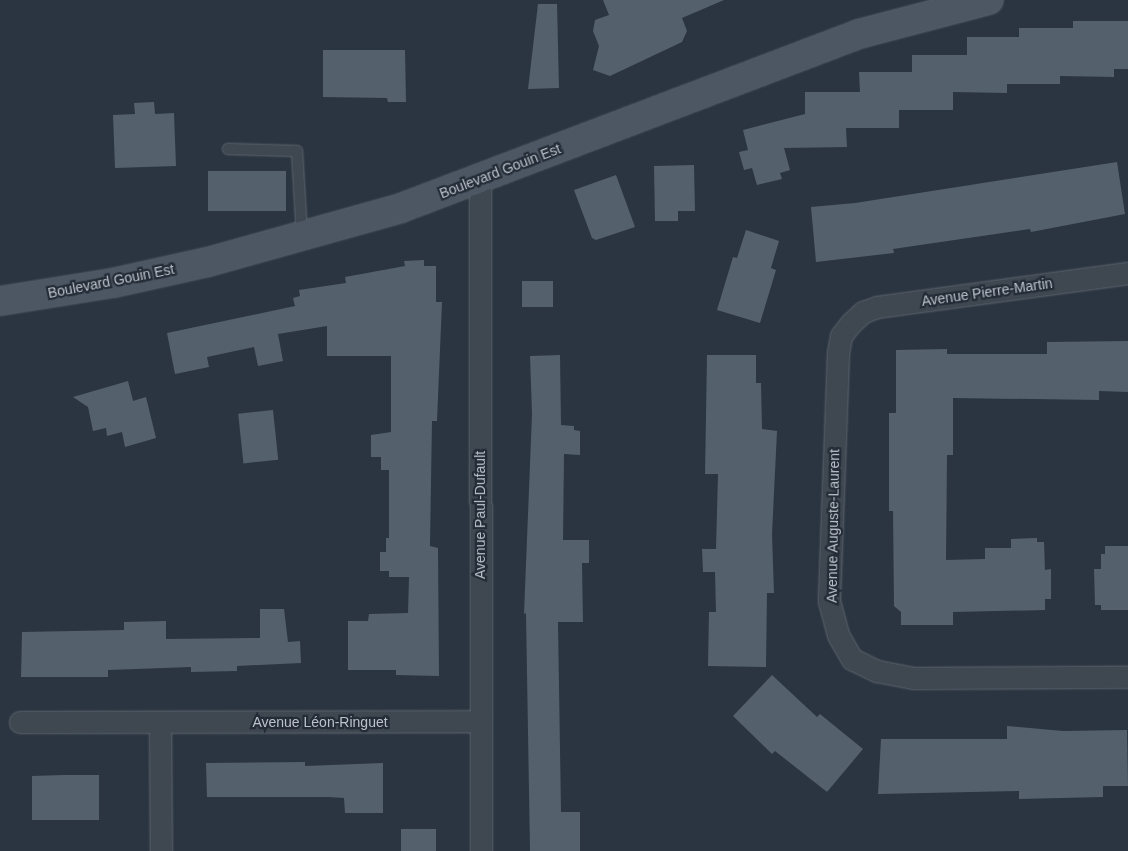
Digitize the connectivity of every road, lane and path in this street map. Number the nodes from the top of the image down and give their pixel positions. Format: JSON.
{"nodes":[{"id":1,"x":988,"y":0,"type":"edge"},
{"id":2,"x":228,"y":149,"type":"dead end"},
{"id":3,"x":480,"y":179,"type":"junction"},
{"id":4,"x":302,"y":234,"type":"junction"},
{"id":5,"x":1128,"y":273,"type":"edge"},
{"id":6,"x":0,"y":301,"type":"edge"},
{"id":7,"x":851,"y":323,"type":"joint"},
{"id":8,"x":1128,"y":677,"type":"edge"},
{"id":9,"x":480,"y":721,"type":"junction"},
{"id":10,"x":20,"y":722,"type":"dead end"},
{"id":11,"x":160,"y":723,"type":"junction"},
{"id":12,"x":161,"y":851,"type":"edge"},
{"id":13,"x":481,"y":851,"type":"edge"}],
"edges":[{"from":1,"to":3,"type":"street","name":"Boulevard Gouin Est"},
{"from":2,"to":4,"type":"lane"},
{"from":3,"to":4,"type":"street","name":"Boulevard Gouin Est"},
{"from":3,"to":9,"type":"street","name":"Avenue Paul-Dufault"},
{"from":4,"to":6,"type":"street","name":"Boulevard Gouin Est"},
{"from":5,"to":7,"type":"street","name":"Avenue Pierre-Martin"},
{"from":7,"to":8,"type":"street","name":"Avenue Auguste-Laurent"},
{"from":9,"to":11,"type":"street","name":"Avenue Léon-Ringuet"},
{"from":9,"to":13,"type":"street","name":"Avenue Paul-Dufault"},
{"from":10,"to":11,"type":"street","name":"Avenue Léon-Ringuet"},
{"from":11,"to":12,"type":"street"}]}
